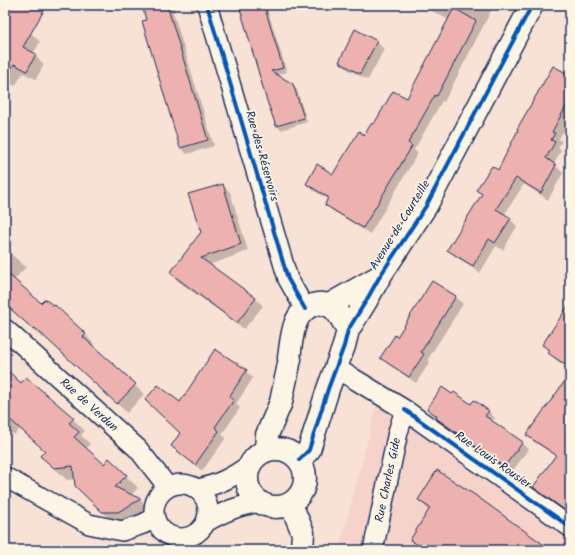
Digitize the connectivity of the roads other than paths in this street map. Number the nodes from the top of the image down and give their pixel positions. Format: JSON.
{"nodes":[{"id":1,"x":207,"y":5,"type":"edge"},
{"id":2,"x":532,"y":5,"type":"edge"},
{"id":3,"x":380,"y":276,"type":"junction"},
{"id":4,"x":329,"y":305,"type":"junction"},
{"id":5,"x":306,"y":309,"type":"junction"},
{"id":6,"x":5,"y":329,"type":"edge"},
{"id":7,"x":348,"y":330,"type":"junction"},
{"id":8,"x":336,"y":369,"type":"junction"},
{"id":9,"x":405,"y":410,"type":"junction"},
{"id":10,"x":258,"y":458,"type":"junction"},
{"id":11,"x":299,"y":460,"type":"junction"},
{"id":12,"x":5,"y":477,"type":"edge"},
{"id":13,"x":167,"y":486,"type":"junction"},
{"id":14,"x":198,"y":489,"type":"junction"},
{"id":15,"x":260,"y":502,"type":"junction"},
{"id":16,"x":291,"y":504,"type":"junction"},
{"id":17,"x":154,"y":518,"type":"junction"},
{"id":18,"x":206,"y":522,"type":"junction"},
{"id":19,"x":570,"y":527,"type":"edge"},
{"id":20,"x":302,"y":550,"type":"edge"},
{"id":21,"x":373,"y":550,"type":"edge"}],
"edges":[{"from":1,"to":5,"type":"street","name":"Rue des Réservoirs"},
{"from":2,"to":3,"type":"street","name":"Avenue de Courteille"},
{"from":3,"to":4,"type":"street","name":"Avenue de Courteille"},
{"from":3,"to":7,"type":"street","name":"Avenue de Courteille"},
{"from":4,"to":5,"type":"street","name":"Avenue de Courteille"},
{"from":4,"to":7,"type":"street"},
{"from":5,"to":10,"type":"street"},
{"from":6,"to":13,"type":"street","name":"Rue de Verdun"},
{"from":7,"to":8,"type":"street","name":"Avenue de Courteille"},
{"from":8,"to":9,"type":"street","name":"Rue Louis Rousier"},
{"from":8,"to":11,"type":"street","name":"Avenue de Courteille"},
{"from":9,"to":19,"type":"street","name":"Rue Louis Rousier"},
{"from":9,"to":21,"type":"street","name":"Rue Charles Gide"},
{"from":10,"to":11,"type":"street"},
{"from":10,"to":14,"type":"street"},
{"from":10,"to":15,"type":"street"},
{"from":11,"to":16,"type":"street"},
{"from":12,"to":17,"type":"street"},
{"from":13,"to":14,"type":"street"},
{"from":13,"to":17,"type":"street"},
{"from":14,"to":18,"type":"street"},
{"from":15,"to":16,"type":"street"},
{"from":15,"to":18,"type":"street"},
{"from":16,"to":20,"type":"street"},
{"from":17,"to":18,"type":"street"}]}
